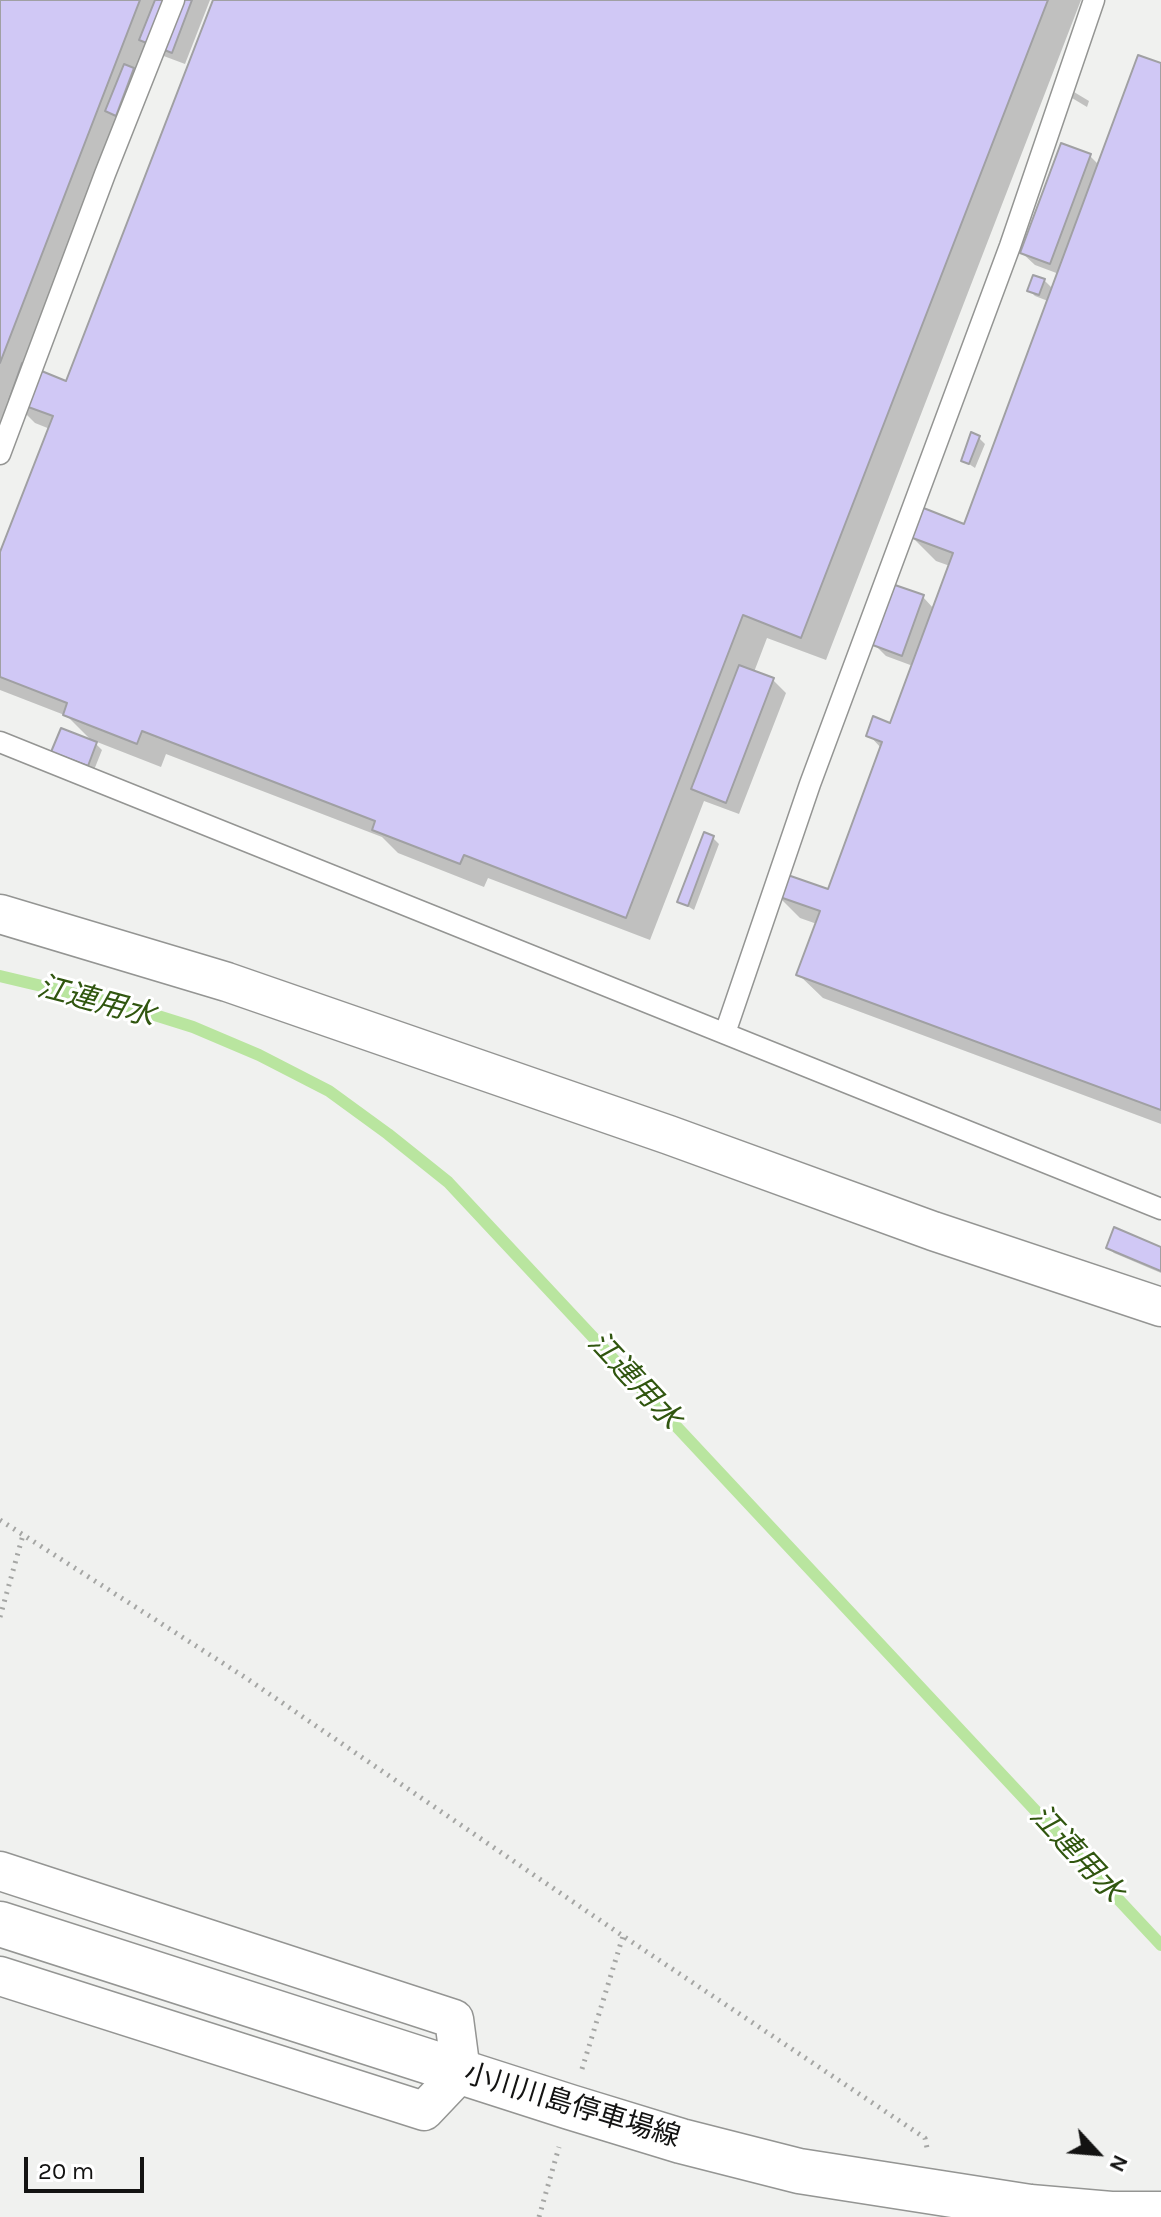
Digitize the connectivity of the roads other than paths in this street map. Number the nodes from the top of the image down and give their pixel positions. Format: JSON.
{"nodes":[{"id":1,"x":174,"y":0,"type":"edge"},
{"id":2,"x":1094,"y":0,"type":"edge"},
{"id":3,"x":0,"y":454,"type":"edge"},
{"id":4,"x":0,"y":742,"type":"edge"},
{"id":5,"x":0,"y":914,"type":"edge"},
{"id":6,"x":725,"y":1033,"type":"junction"},
{"id":7,"x":1161,"y":1209,"type":"edge"},
{"id":8,"x":1161,"y":1307,"type":"edge"},
{"id":9,"x":0,"y":1871,"type":"edge"},
{"id":10,"x":0,"y":1924,"type":"edge"},
{"id":11,"x":0,"y":1976,"type":"edge"},
{"id":12,"x":461,"y":2072,"type":"junction"},
{"id":13,"x":1161,"y":2214,"type":"edge"}],
"edges":[{"from":1,"to":3,"type":"lane"},
{"from":2,"to":6,"type":"lane"},
{"from":4,"to":6,"type":"lane"},
{"from":5,"to":8,"type":"street"},
{"from":6,"to":7,"type":"lane"},
{"from":9,"to":12,"type":"street"},
{"from":10,"to":12,"type":"main road","name":"小川川島停車場線"},
{"from":11,"to":12,"type":"street"},
{"from":12,"to":13,"type":"main road","name":"小川川島停車場線"}]}
